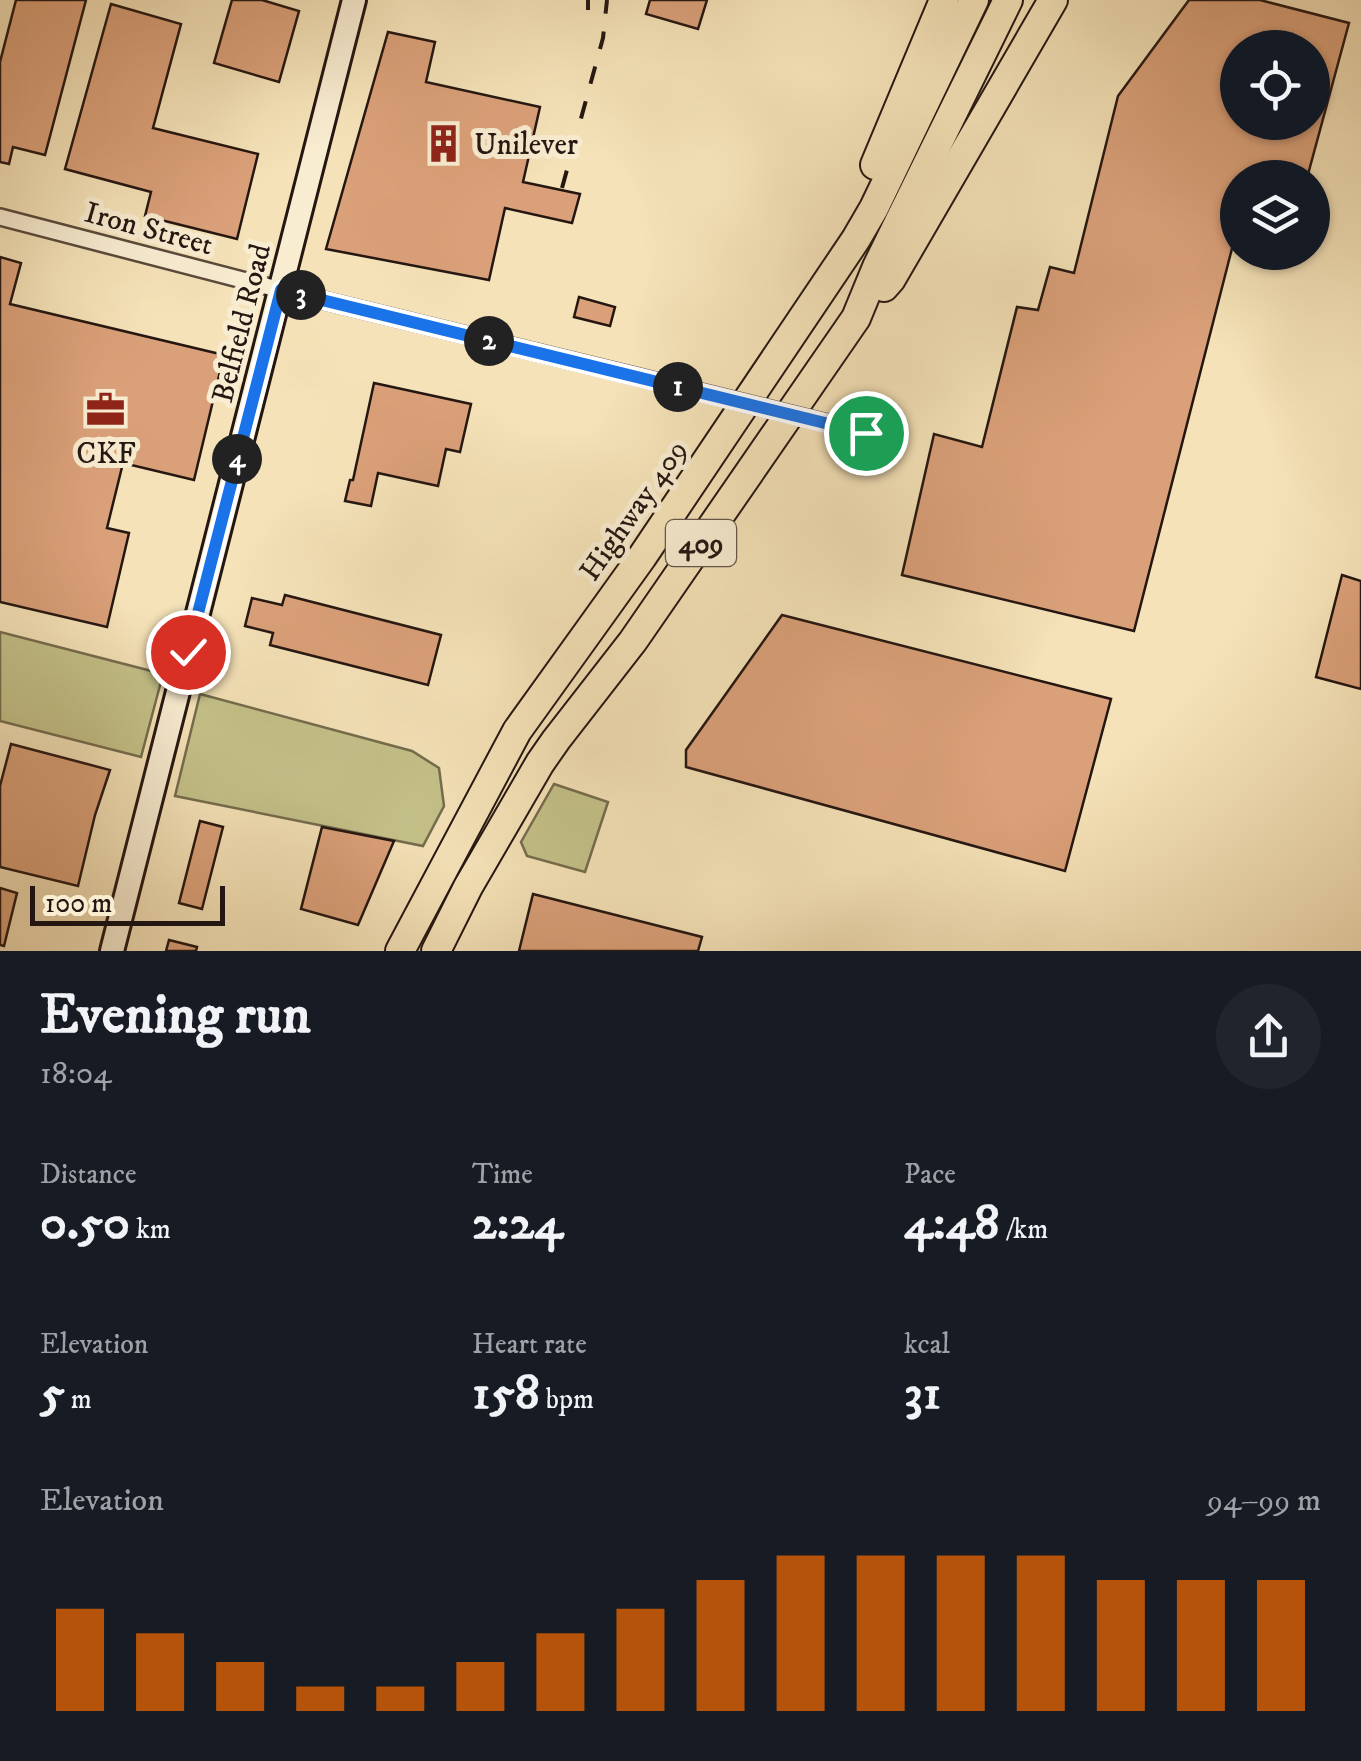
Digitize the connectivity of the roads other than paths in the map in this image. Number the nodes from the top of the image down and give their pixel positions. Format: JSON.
{"nodes":[{"id":1,"x":354,"y":0,"type":"edge"},
{"id":2,"x":944,"y":0,"type":"edge"},
{"id":3,"x":974,"y":0,"type":"edge"},
{"id":4,"x":1008,"y":0,"type":"edge"},
{"id":5,"x":1053,"y":0,"type":"edge"},
{"id":6,"x":0,"y":218,"type":"edge"},
{"id":7,"x":856,"y":239,"type":"junction"},
{"id":8,"x":281,"y":290,"type":"junction"},
{"id":9,"x":856,"y":318,"type":"junction"},
{"id":10,"x":866,"y":433,"type":"dead end"},
{"id":11,"x":112,"y":951,"type":"edge"},
{"id":12,"x":400,"y":951,"type":"edge"},
{"id":13,"x":436,"y":951,"type":"edge"}],
"edges":[{"from":1,"to":8,"type":"main road","name":"Belfield Road"},
{"from":2,"to":7,"type":"highway"},
{"from":3,"to":7,"type":"highway","name":"Highway 409","number":"409"},
{"from":4,"to":9,"type":"highway","number":"409"},
{"from":5,"to":9,"type":"highway"},
{"from":6,"to":8,"type":"street","name":"Iron Street"},
{"from":7,"to":12,"type":"highway","name":"Highway 409","number":"409"},
{"from":8,"to":10,"type":"street","name":"Iron Street","bridge":true},
{"from":8,"to":11,"type":"main road","name":"Belfield Road"},
{"from":9,"to":13,"type":"highway","number":"409"}]}
